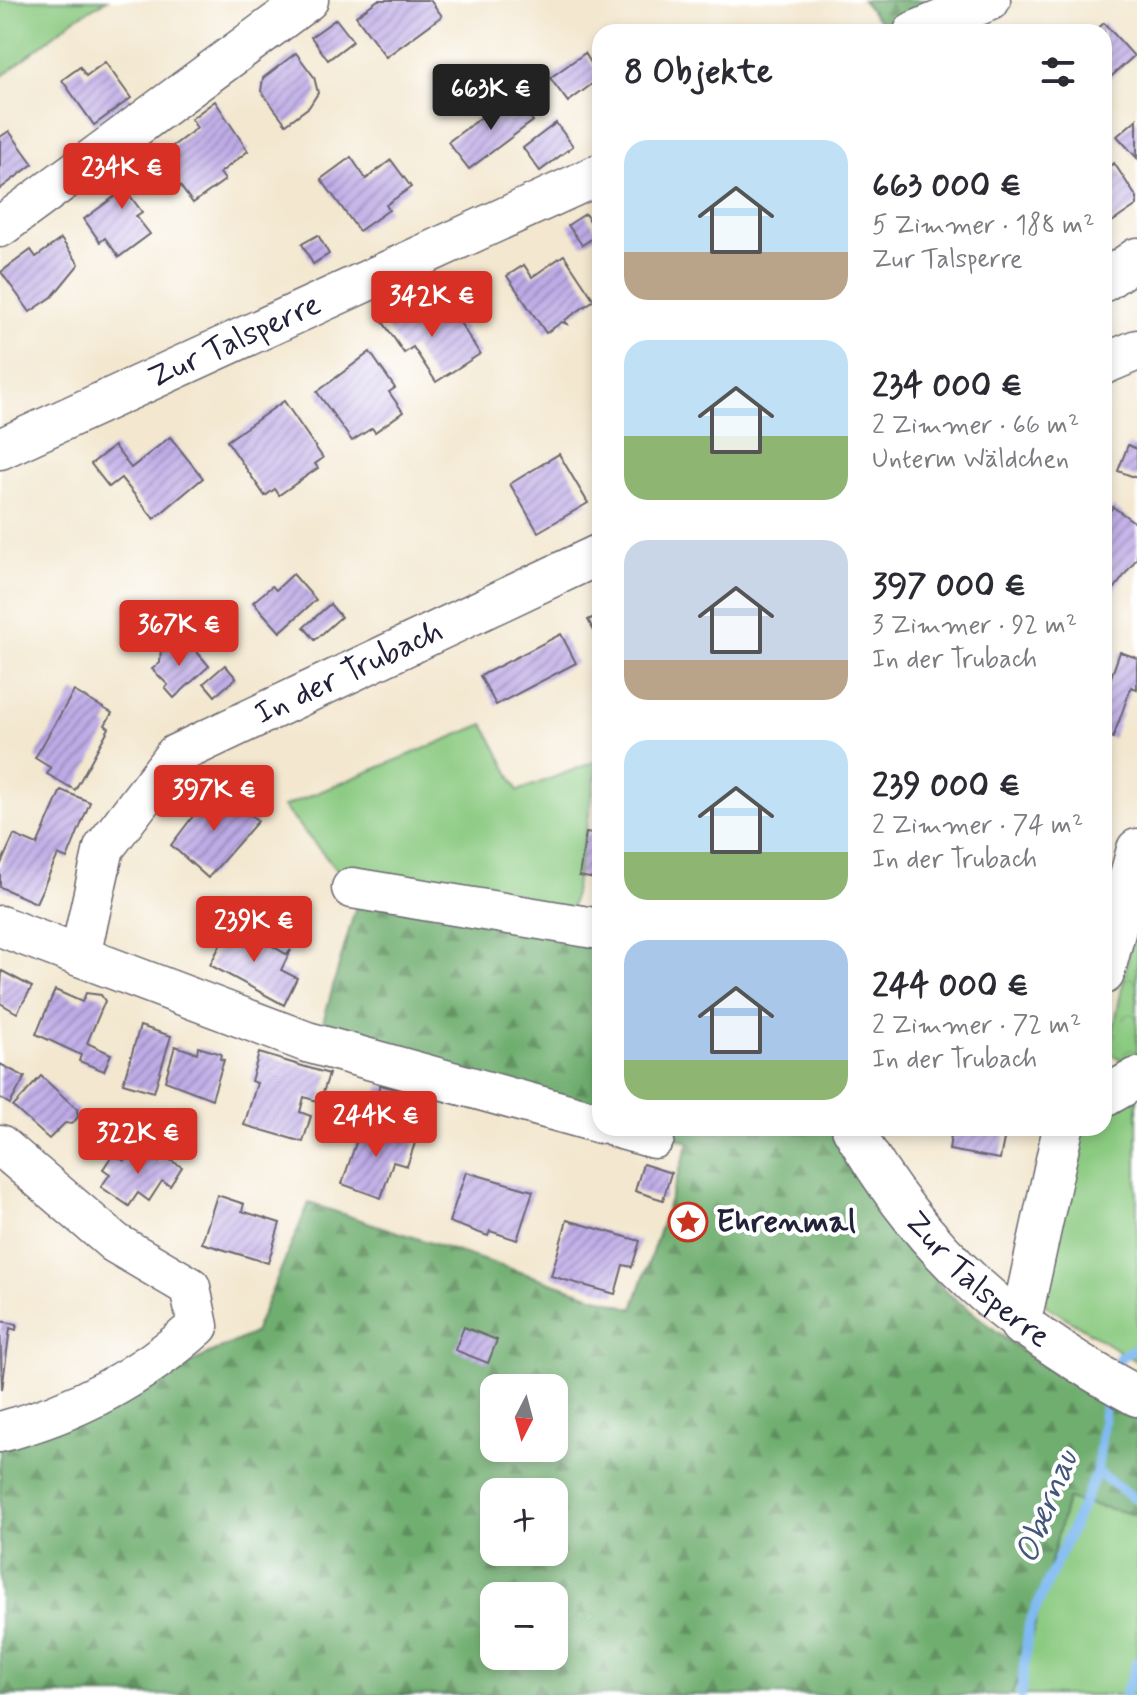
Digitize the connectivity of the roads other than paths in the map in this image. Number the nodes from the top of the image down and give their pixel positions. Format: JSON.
{"nodes":[{"id":1,"x":308,"y":0,"type":"edge"},
{"id":2,"x":990,"y":0,"type":"edge"},
{"id":3,"x":933,"y":24,"type":"edge"},
{"id":4,"x":592,"y":178,"type":"edge"},
{"id":5,"x":0,"y":227,"type":"edge"},
{"id":6,"x":1137,"y":258,"type":"edge"},
{"id":7,"x":1112,"y":275,"type":"edge"},
{"id":8,"x":1137,"y":350,"type":"edge"},
{"id":9,"x":1112,"y":361,"type":"edge"},
{"id":10,"x":0,"y":449,"type":"edge"},
{"id":11,"x":592,"y":558,"type":"edge"},
{"id":12,"x":1137,"y":849,"type":"edge"},
{"id":13,"x":352,"y":888,"type":"dead end"},
{"id":14,"x":0,"y":926,"type":"edge"},
{"id":15,"x":592,"y":928,"type":"edge"},
{"id":16,"x":1112,"y":944,"type":"edge"},
{"id":17,"x":80,"y":956,"type":"junction"},
{"id":18,"x":1137,"y":1078,"type":"edge"},
{"id":19,"x":1112,"y":1092,"type":"edge"},
{"id":20,"x":592,"y":1121,"type":"edge"},
{"id":21,"x":857,"y":1136,"type":"edge"},
{"id":22,"x":1061,"y":1136,"type":"edge"},
{"id":23,"x":0,"y":1145,"type":"edge"},
{"id":24,"x":1020,"y":1325,"type":"junction"},
{"id":25,"x":1134,"y":1395,"type":"edge"},
{"id":26,"x":0,"y":1432,"type":"edge"}],
"edges":[{"from":1,"to":5,"type":"street"},
{"from":2,"to":3,"type":"street"},
{"from":4,"to":10,"type":"street","name":"Zur Talsperre"},
{"from":6,"to":7,"type":"street"},
{"from":8,"to":9,"type":"street"},
{"from":11,"to":17,"type":"street","name":"In der Trubach"},
{"from":12,"to":16,"type":"street"},
{"from":13,"to":15,"type":"street"},
{"from":14,"to":17,"type":"street"},
{"from":17,"to":20,"type":"street"},
{"from":18,"to":19,"type":"street"},
{"from":21,"to":24,"type":"street","name":"Zur Talsperre"},
{"from":22,"to":24,"type":"street"},
{"from":23,"to":26,"type":"street"},
{"from":24,"to":25,"type":"street","name":"Zur Talsperre"}]}
